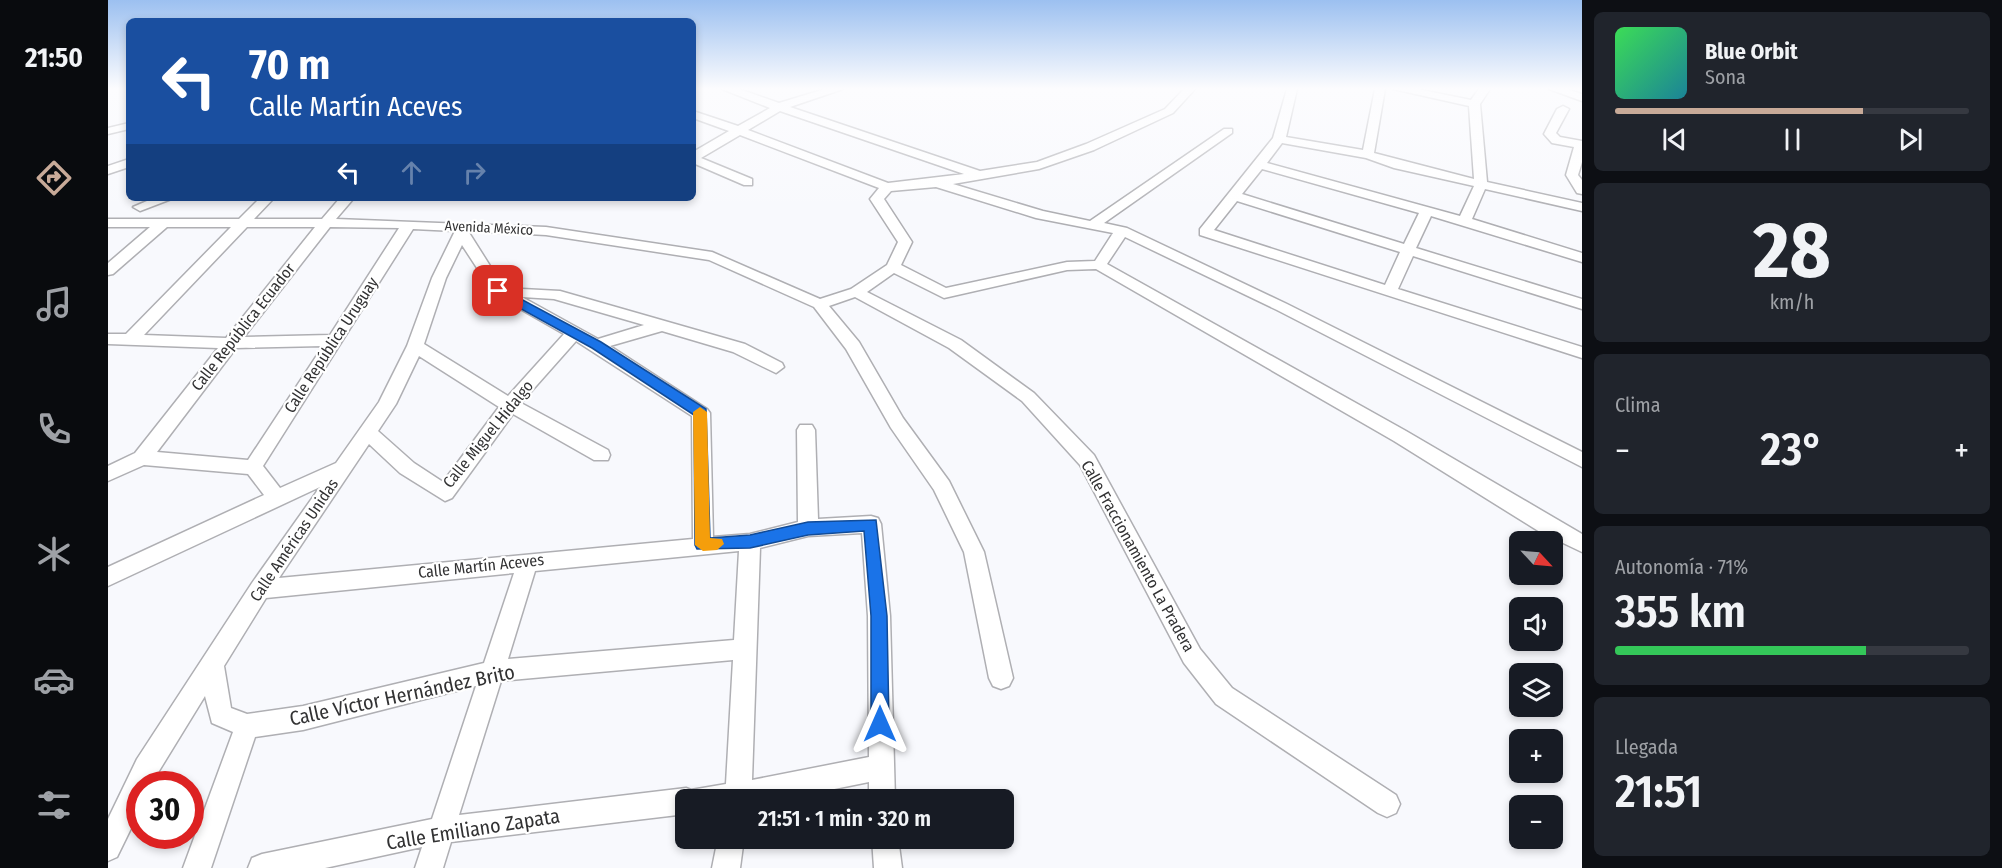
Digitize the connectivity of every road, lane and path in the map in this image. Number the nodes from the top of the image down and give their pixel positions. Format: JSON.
{"nodes":[{"id":1,"x":736,"y":130,"type":"edge"},
{"id":2,"x":849,"y":130,"type":"edge"},
{"id":3,"x":1128,"y":130,"type":"edge"},
{"id":4,"x":1281,"y":130,"type":"edge"},
{"id":5,"x":1373,"y":130,"type":"edge"},
{"id":6,"x":1476,"y":130,"type":"edge"},
{"id":7,"x":1552,"y":130,"type":"edge"},
{"id":8,"x":740,"y":131,"type":"junction"},
{"id":9,"x":1228,"y":131,"type":"dead end"},
{"id":10,"x":1279,"y":139,"type":"junction"},
{"id":11,"x":1582,"y":145,"type":"edge"},
{"id":12,"x":1368,"y":154,"type":"junction"},
{"id":13,"x":696,"y":160,"type":"edge"},
{"id":14,"x":696,"y":162,"type":"edge"},
{"id":15,"x":126,"y":164,"type":"edge"},
{"id":16,"x":1261,"y":165,"type":"junction"},
{"id":17,"x":108,"y":170,"type":"edge"},
{"id":18,"x":980,"y":175,"type":"junction"},
{"id":19,"x":747,"y":182,"type":"dead end"},
{"id":20,"x":935,"y":183,"type":"junction"},
{"id":21,"x":1481,"y":184,"type":"junction"},
{"id":22,"x":887,"y":188,"type":"junction"},
{"id":23,"x":1582,"y":190,"type":"edge"},
{"id":24,"x":1234,"y":196,"type":"junction"},
{"id":25,"x":158,"y":201,"type":"edge"},
{"id":26,"x":264,"y":201,"type":"edge"},
{"id":27,"x":344,"y":201,"type":"edge"},
{"id":28,"x":140,"y":207,"type":"dead end"},
{"id":29,"x":1582,"y":207,"type":"edge"},
{"id":30,"x":1426,"y":211,"type":"junction"},
{"id":31,"x":1464,"y":221,"type":"junction"},
{"id":32,"x":326,"y":222,"type":"junction"},
{"id":33,"x":108,"y":223,"type":"edge"},
{"id":34,"x":243,"y":223,"type":"junction"},
{"id":35,"x":162,"y":224,"type":"junction"},
{"id":36,"x":409,"y":224,"type":"junction"},
{"id":37,"x":1094,"y":224,"type":"junction"},
{"id":38,"x":463,"y":229,"type":"junction"},
{"id":39,"x":1122,"y":231,"type":"junction"},
{"id":40,"x":1407,"y":249,"type":"junction"},
{"id":41,"x":1582,"y":258,"type":"edge"},
{"id":42,"x":1099,"y":265,"type":"junction"},
{"id":43,"x":893,"y":267,"type":"junction"},
{"id":44,"x":108,"y":271,"type":"edge"},
{"id":45,"x":498,"y":291,"type":"junction"},
{"id":46,"x":1390,"y":291,"type":"junction"},
{"id":47,"x":856,"y":292,"type":"junction"},
{"id":48,"x":819,"y":304,"type":"junction"},
{"id":49,"x":1582,"y":304,"type":"edge"},
{"id":50,"x":663,"y":325,"type":"junction"},
{"id":51,"x":574,"y":333,"type":"junction"},
{"id":52,"x":108,"y":339,"type":"edge"},
{"id":53,"x":131,"y":339,"type":"junction"},
{"id":54,"x":335,"y":340,"type":"junction"},
{"id":55,"x":230,"y":344,"type":"junction"},
{"id":56,"x":596,"y":345,"type":"junction"},
{"id":57,"x":415,"y":346,"type":"junction"},
{"id":58,"x":1582,"y":353,"type":"edge"},
{"id":59,"x":776,"y":367,"type":"dead end"},
{"id":60,"x":510,"y":405,"type":"junction"},
{"id":61,"x":806,"y":430,"type":"dead end"},
{"id":62,"x":368,"y":432,"type":"junction"},
{"id":63,"x":601,"y":455,"type":"dead end"},
{"id":64,"x":142,"y":458,"type":"junction"},
{"id":65,"x":1582,"y":460,"type":"edge"},
{"id":66,"x":253,"y":467,"type":"junction"},
{"id":67,"x":343,"y":468,"type":"junction"},
{"id":68,"x":108,"y":474,"type":"edge"},
{"id":69,"x":276,"y":497,"type":"junction"},
{"id":70,"x":808,"y":528,"type":"junction"},
{"id":71,"x":750,"y":542,"type":"junction"},
{"id":72,"x":1582,"y":544,"type":"edge"},
{"id":73,"x":703,"y":545,"type":"junction"},
{"id":74,"x":528,"y":562,"type":"junction"},
{"id":75,"x":108,"y":577,"type":"edge"},
{"id":76,"x":260,"y":589,"type":"junction"},
{"id":77,"x":745,"y":649,"type":"junction"},
{"id":78,"x":212,"y":664,"type":"junction"},
{"id":79,"x":495,"y":671,"type":"junction"},
{"id":80,"x":1001,"y":678,"type":"dead end"},
{"id":81,"x":247,"y":726,"type":"junction"},
{"id":82,"x":880,"y":767,"type":"junction"},
{"id":83,"x":738,"y":789,"type":"edge"},
{"id":84,"x":776,"y":789,"type":"edge"},
{"id":85,"x":881,"y":789,"type":"edge"},
{"id":86,"x":675,"y":802,"type":"edge"},
{"id":87,"x":1387,"y":804,"type":"dead end"},
{"id":88,"x":440,"y":830,"type":"junction"},
{"id":89,"x":108,"y":848,"type":"edge"},
{"id":90,"x":729,"y":849,"type":"edge"},
{"id":91,"x":886,"y":849,"type":"edge"},
{"id":92,"x":887,"y":867,"type":"edge"},
{"id":93,"x":197,"y":868,"type":"edge"},
{"id":94,"x":262,"y":868,"type":"edge"},
{"id":95,"x":429,"y":868,"type":"edge"},
{"id":96,"x":726,"y":868,"type":"edge"}],
"edges":[{"from":1,"to":8,"type":"street"},
{"from":2,"to":18,"type":"street"},
{"from":3,"to":18,"type":"street"},
{"from":4,"to":10,"type":"street"},
{"from":5,"to":12,"type":"street"},
{"from":6,"to":21,"type":"street"},
{"from":7,"to":11,"type":"street"},
{"from":8,"to":13,"type":"street"},
{"from":8,"to":22,"type":"street"},
{"from":9,"to":37,"type":"street"},
{"from":10,"to":12,"type":"street"},
{"from":10,"to":16,"type":"street"},
{"from":11,"to":23,"type":"street"},
{"from":12,"to":21,"type":"street"},
{"from":14,"to":19,"type":"street"},
{"from":15,"to":17,"type":"street"},
{"from":16,"to":24,"type":"street"},
{"from":16,"to":30,"type":"street"},
{"from":18,"to":20,"type":"street"},
{"from":20,"to":22,"type":"street"},
{"from":20,"to":37,"type":"street"},
{"from":21,"to":29,"type":"street"},
{"from":21,"to":31,"type":"street"},
{"from":22,"to":43,"type":"street"},
{"from":24,"to":40,"type":"street"},
{"from":24,"to":46,"type":"street"},
{"from":25,"to":28,"type":"street"},
{"from":26,"to":34,"type":"street"},
{"from":27,"to":32,"type":"street","name":"Calle República Ecuador"},
{"from":30,"to":31,"type":"street"},
{"from":30,"to":40,"type":"street"},
{"from":31,"to":41,"type":"street"},
{"from":32,"to":34,"type":"street","name":"Avenida México"},
{"from":32,"to":36,"type":"street","name":"Avenida México"},
{"from":32,"to":55,"type":"street","name":"Calle República Ecuador"},
{"from":33,"to":35,"type":"street","name":"Avenida México"},
{"from":34,"to":35,"type":"street","name":"Avenida México"},
{"from":34,"to":53,"type":"street"},
{"from":35,"to":44,"type":"street"},
{"from":36,"to":38,"type":"street","name":"Avenida México"},
{"from":36,"to":54,"type":"street","name":"Calle República Uruguay"},
{"from":37,"to":39,"type":"street"},
{"from":38,"to":45,"type":"street"},
{"from":38,"to":48,"type":"street","name":"Avenida México"},
{"from":38,"to":57,"type":"street","name":"Calle Américas Unidas"},
{"from":39,"to":42,"type":"street"},
{"from":39,"to":65,"type":"street"},
{"from":40,"to":46,"type":"street"},
{"from":40,"to":49,"type":"street"},
{"from":42,"to":43,"type":"street"},
{"from":42,"to":72,"type":"street"},
{"from":43,"to":47,"type":"street"},
{"from":45,"to":50,"type":"street"},
{"from":45,"to":51,"type":"street"},
{"from":46,"to":58,"type":"street"},
{"from":47,"to":48,"type":"street"},
{"from":47,"to":87,"type":"street","name":"Calle Fraccionamiento La Pradera"},
{"from":48,"to":80,"type":"street"},
{"from":50,"to":56,"type":"street"},
{"from":50,"to":59,"type":"street"},
{"from":51,"to":56,"type":"street"},
{"from":51,"to":60,"type":"street","name":"Calle Miguel Hidalgo"},
{"from":52,"to":53,"type":"street"},
{"from":53,"to":55,"type":"street"},
{"from":54,"to":55,"type":"street"},
{"from":54,"to":66,"type":"street","name":"Calle República Uruguay"},
{"from":55,"to":64,"type":"street","name":"Calle República Ecuador"},
{"from":56,"to":73,"type":"street"},
{"from":57,"to":60,"type":"street"},
{"from":57,"to":62,"type":"street","name":"Calle Américas Unidas"},
{"from":60,"to":62,"type":"street","name":"Calle Miguel Hidalgo"},
{"from":60,"to":63,"type":"street"},
{"from":61,"to":70,"type":"street"},
{"from":62,"to":67,"type":"street","name":"Calle Américas Unidas"},
{"from":64,"to":66,"type":"street"},
{"from":64,"to":68,"type":"street"},
{"from":66,"to":69,"type":"street"},
{"from":67,"to":69,"type":"street"},
{"from":67,"to":76,"type":"street","name":"Calle Américas Unidas"},
{"from":69,"to":75,"type":"street"},
{"from":70,"to":71,"type":"street","name":"Calle Martín Aceves"},
{"from":70,"to":82,"type":"street","name":"Calle Martín Aceves"},
{"from":71,"to":73,"type":"street","name":"Calle Martín Aceves"},
{"from":71,"to":77,"type":"street"},
{"from":73,"to":74,"type":"street","name":"Calle Martín Aceves"},
{"from":74,"to":76,"type":"street","name":"Calle Martín Aceves"},
{"from":74,"to":79,"type":"street"},
{"from":76,"to":78,"type":"street","name":"Calle Américas Unidas"},
{"from":77,"to":79,"type":"street","name":"Calle Víctor Hernández Brito"},
{"from":77,"to":83,"type":"street"},
{"from":78,"to":81,"type":"street"},
{"from":78,"to":89,"type":"street","name":"Calle Américas Unidas"},
{"from":79,"to":81,"type":"street","name":"Calle Víctor Hernández Brito"},
{"from":79,"to":88,"type":"street"},
{"from":81,"to":93,"type":"street"},
{"from":82,"to":84,"type":"street"},
{"from":82,"to":85,"type":"street"},
{"from":86,"to":88,"type":"street","name":"Calle Emiliano Zapata"},
{"from":88,"to":94,"type":"street","name":"Calle Emiliano Zapata"},
{"from":88,"to":95,"type":"street"},
{"from":90,"to":96,"type":"street"},
{"from":91,"to":92,"type":"street"}]}
